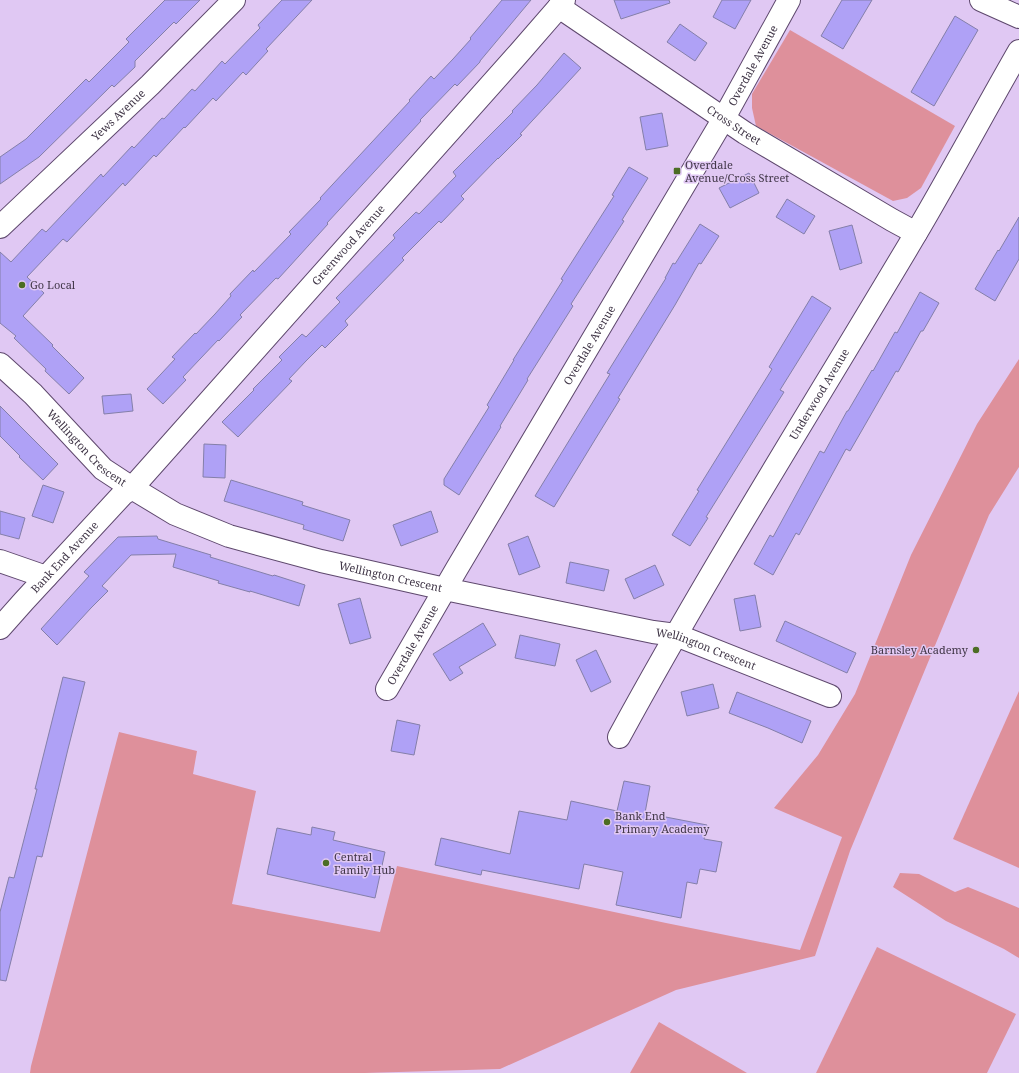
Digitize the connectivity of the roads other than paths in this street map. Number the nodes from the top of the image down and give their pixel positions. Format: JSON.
{"nodes":[{"id":1,"x":234,"y":0,"type":"edge"},
{"id":2,"x":789,"y":0,"type":"edge"},
{"id":3,"x":981,"y":0,"type":"edge"},
{"id":4,"x":561,"y":4,"type":"edge"},
{"id":5,"x":1019,"y":17,"type":"edge"},
{"id":6,"x":1019,"y":51,"type":"edge"},
{"id":7,"x":724,"y":118,"type":"junction"},
{"id":8,"x":0,"y":227,"type":"edge"},
{"id":9,"x":916,"y":233,"type":"junction"},
{"id":10,"x":0,"y":364,"type":"edge"},
{"id":11,"x":132,"y":488,"type":"junction"},
{"id":12,"x":0,"y":562,"type":"edge"},
{"id":13,"x":46,"y":577,"type":"junction"},
{"id":14,"x":445,"y":590,"type":"junction"},
{"id":15,"x":0,"y":628,"type":"edge"},
{"id":16,"x":676,"y":635,"type":"junction"},
{"id":17,"x":387,"y":689,"type":"dead end"},
{"id":18,"x":830,"y":696,"type":"dead end"},
{"id":19,"x":620,"y":737,"type":"dead end"}],
"edges":[{"from":1,"to":8,"type":"street","name":"Yews Avenue"},
{"from":2,"to":7,"type":"street","name":"Overdale Avenue"},
{"from":3,"to":5,"type":"street"},
{"from":4,"to":7,"type":"street","name":"Cross Street"},
{"from":4,"to":11,"type":"street","name":"Greenwood Avenue"},
{"from":6,"to":9,"type":"street","name":"Underwood Avenue"},
{"from":7,"to":9,"type":"street","name":"Cross Street"},
{"from":7,"to":14,"type":"street","name":"Overdale Avenue"},
{"from":9,"to":16,"type":"street","name":"Underwood Avenue"},
{"from":10,"to":11,"type":"street","name":"Wellington Crescent"},
{"from":11,"to":13,"type":"street","name":"Bank End Avenue"},
{"from":11,"to":14,"type":"street","name":"Wellington Crescent"},
{"from":12,"to":13,"type":"street"},
{"from":13,"to":15,"type":"street","name":"Bank End Avenue"},
{"from":14,"to":16,"type":"street","name":"Wellington Crescent"},
{"from":14,"to":17,"type":"street","name":"Overdale Avenue"},
{"from":16,"to":18,"type":"street","name":"Wellington Crescent"},
{"from":16,"to":19,"type":"street","name":"Underwood Avenue"}]}
